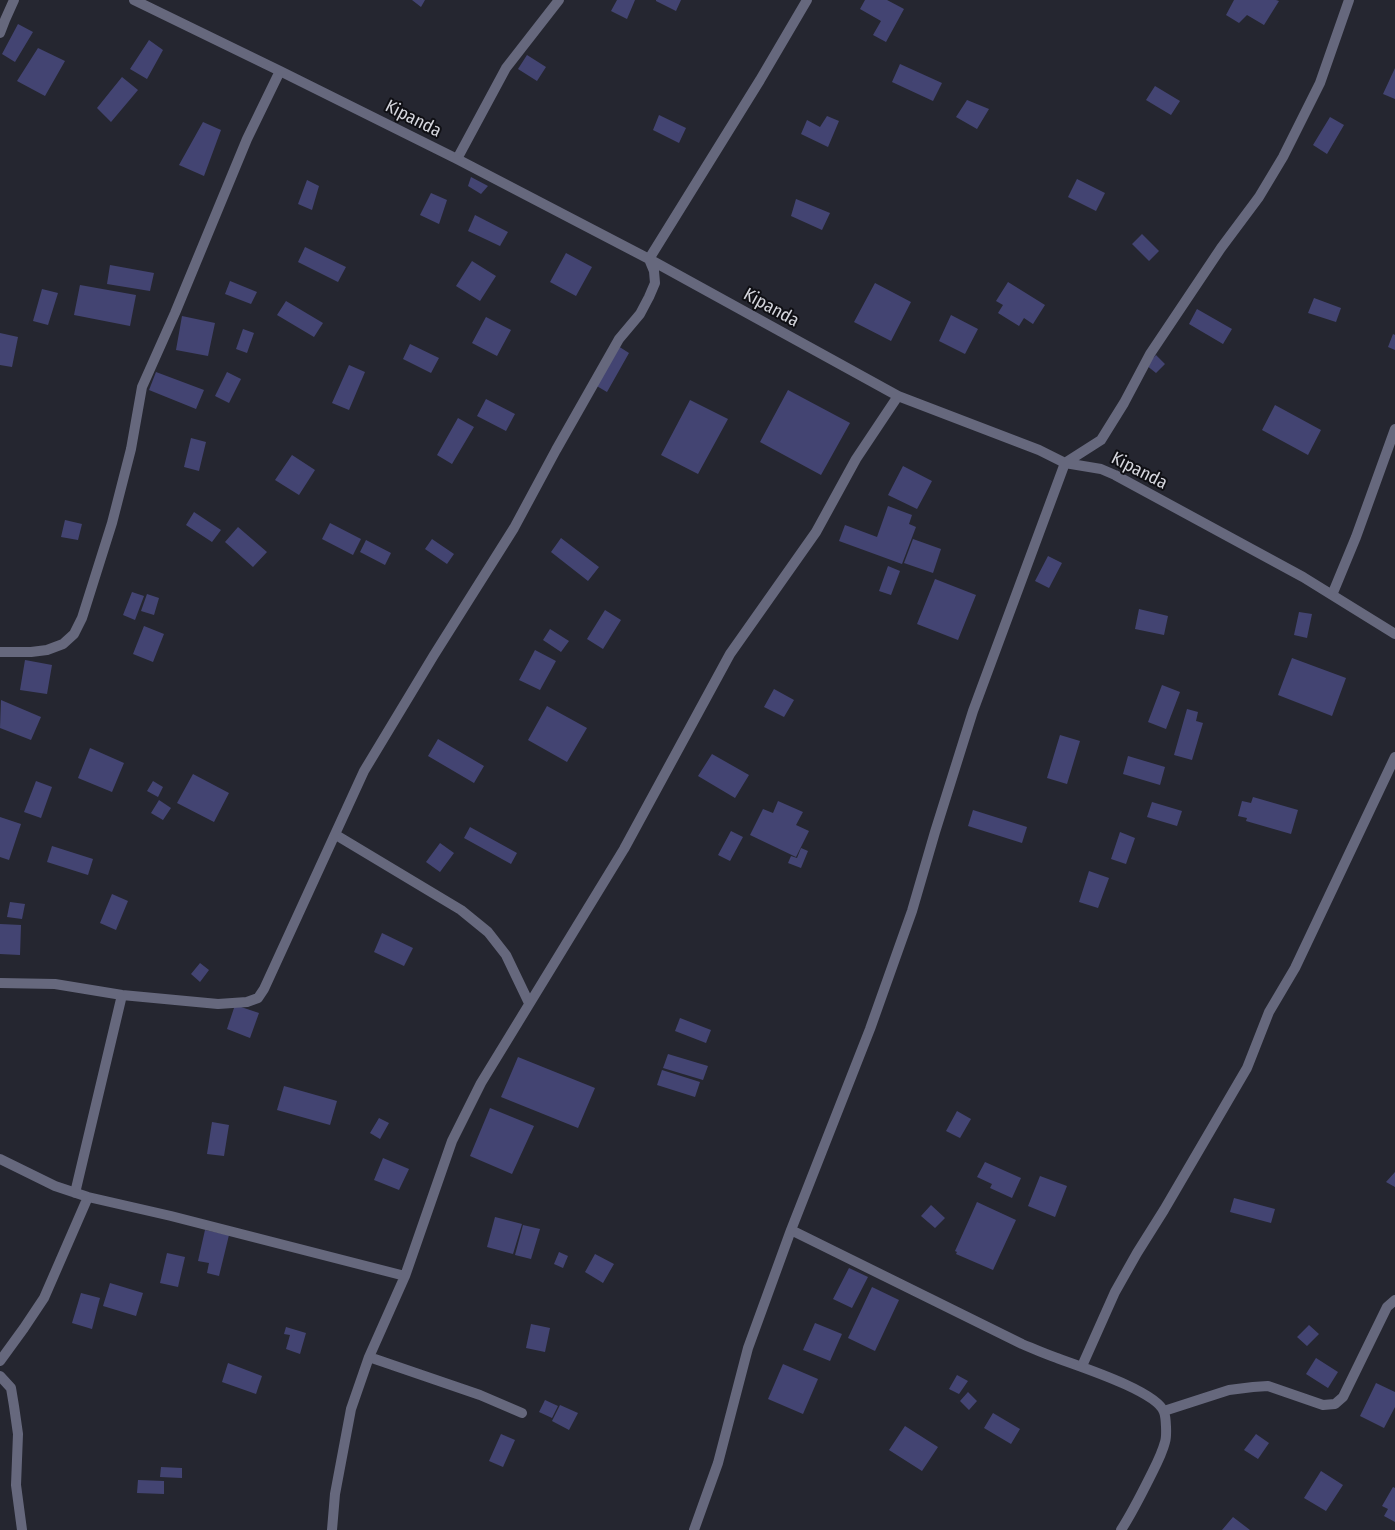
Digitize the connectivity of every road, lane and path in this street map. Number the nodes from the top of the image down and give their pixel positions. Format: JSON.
{"nodes":[{"id":1,"x":14,"y":0,"type":"edge"},
{"id":2,"x":134,"y":0,"type":"edge"},
{"id":3,"x":559,"y":0,"type":"edge"},
{"id":4,"x":807,"y":0,"type":"edge"},
{"id":5,"x":1349,"y":0,"type":"edge"},
{"id":6,"x":0,"y":34,"type":"edge"},
{"id":7,"x":280,"y":70,"type":"junction"},
{"id":8,"x":457,"y":159,"type":"junction"},
{"id":9,"x":649,"y":259,"type":"junction"},
{"id":10,"x":898,"y":396,"type":"junction"},
{"id":11,"x":1395,"y":429,"type":"edge"},
{"id":12,"x":1065,"y":463,"type":"junction"},
{"id":13,"x":1332,"y":595,"type":"junction"},
{"id":14,"x":1395,"y":634,"type":"edge"},
{"id":15,"x":0,"y":652,"type":"edge"},
{"id":16,"x":1395,"y":757,"type":"edge"},
{"id":17,"x":336,"y":835,"type":"junction"},
{"id":18,"x":0,"y":983,"type":"edge"},
{"id":19,"x":122,"y":995,"type":"junction"},
{"id":20,"x":529,"y":1003,"type":"junction"},
{"id":21,"x":0,"y":1158,"type":"edge"},
{"id":22,"x":75,"y":1193,"type":"junction"},
{"id":23,"x":88,"y":1198,"type":"junction"},
{"id":24,"x":791,"y":1230,"type":"junction"},
{"id":25,"x":405,"y":1276,"type":"junction"},
{"id":26,"x":1395,"y":1300,"type":"edge"},
{"id":27,"x":369,"y":1357,"type":"junction"},
{"id":28,"x":0,"y":1361,"type":"edge"},
{"id":29,"x":1082,"y":1366,"type":"junction"},
{"id":30,"x":0,"y":1376,"type":"edge"},
{"id":31,"x":1164,"y":1411,"type":"junction"},
{"id":32,"x":522,"y":1412,"type":"dead end"},
{"id":33,"x":22,"y":1530,"type":"edge"},
{"id":34,"x":332,"y":1530,"type":"edge"},
{"id":35,"x":694,"y":1530,"type":"edge"},
{"id":36,"x":1121,"y":1530,"type":"edge"}],
"edges":[{"from":1,"to":6,"type":"street"},
{"from":2,"to":7,"type":"street","name":"Kipanda"},
{"from":3,"to":8,"type":"street"},
{"from":4,"to":9,"type":"street"},
{"from":5,"to":12,"type":"street"},
{"from":7,"to":8,"type":"street","name":"Kipanda"},
{"from":7,"to":15,"type":"street"},
{"from":8,"to":9,"type":"street","name":"Kipanda"},
{"from":9,"to":10,"type":"street","name":"Kipanda"},
{"from":9,"to":17,"type":"street"},
{"from":10,"to":12,"type":"street","name":"Kipanda"},
{"from":10,"to":20,"type":"street"},
{"from":11,"to":13,"type":"street"},
{"from":12,"to":13,"type":"street","name":"Kipanda"},
{"from":12,"to":24,"type":"street"},
{"from":13,"to":14,"type":"street","name":"Kipanda"},
{"from":16,"to":29,"type":"street"},
{"from":17,"to":19,"type":"street"},
{"from":17,"to":20,"type":"street"},
{"from":18,"to":19,"type":"street"},
{"from":19,"to":22,"type":"street"},
{"from":20,"to":25,"type":"street"},
{"from":21,"to":22,"type":"street"},
{"from":22,"to":23,"type":"street"},
{"from":23,"to":25,"type":"street"},
{"from":23,"to":28,"type":"street"},
{"from":24,"to":29,"type":"street"},
{"from":24,"to":35,"type":"street"},
{"from":25,"to":27,"type":"street"},
{"from":26,"to":31,"type":"street"},
{"from":27,"to":32,"type":"street"},
{"from":27,"to":34,"type":"street"},
{"from":29,"to":31,"type":"street"},
{"from":30,"to":33,"type":"street"},
{"from":31,"to":36,"type":"street"}]}
